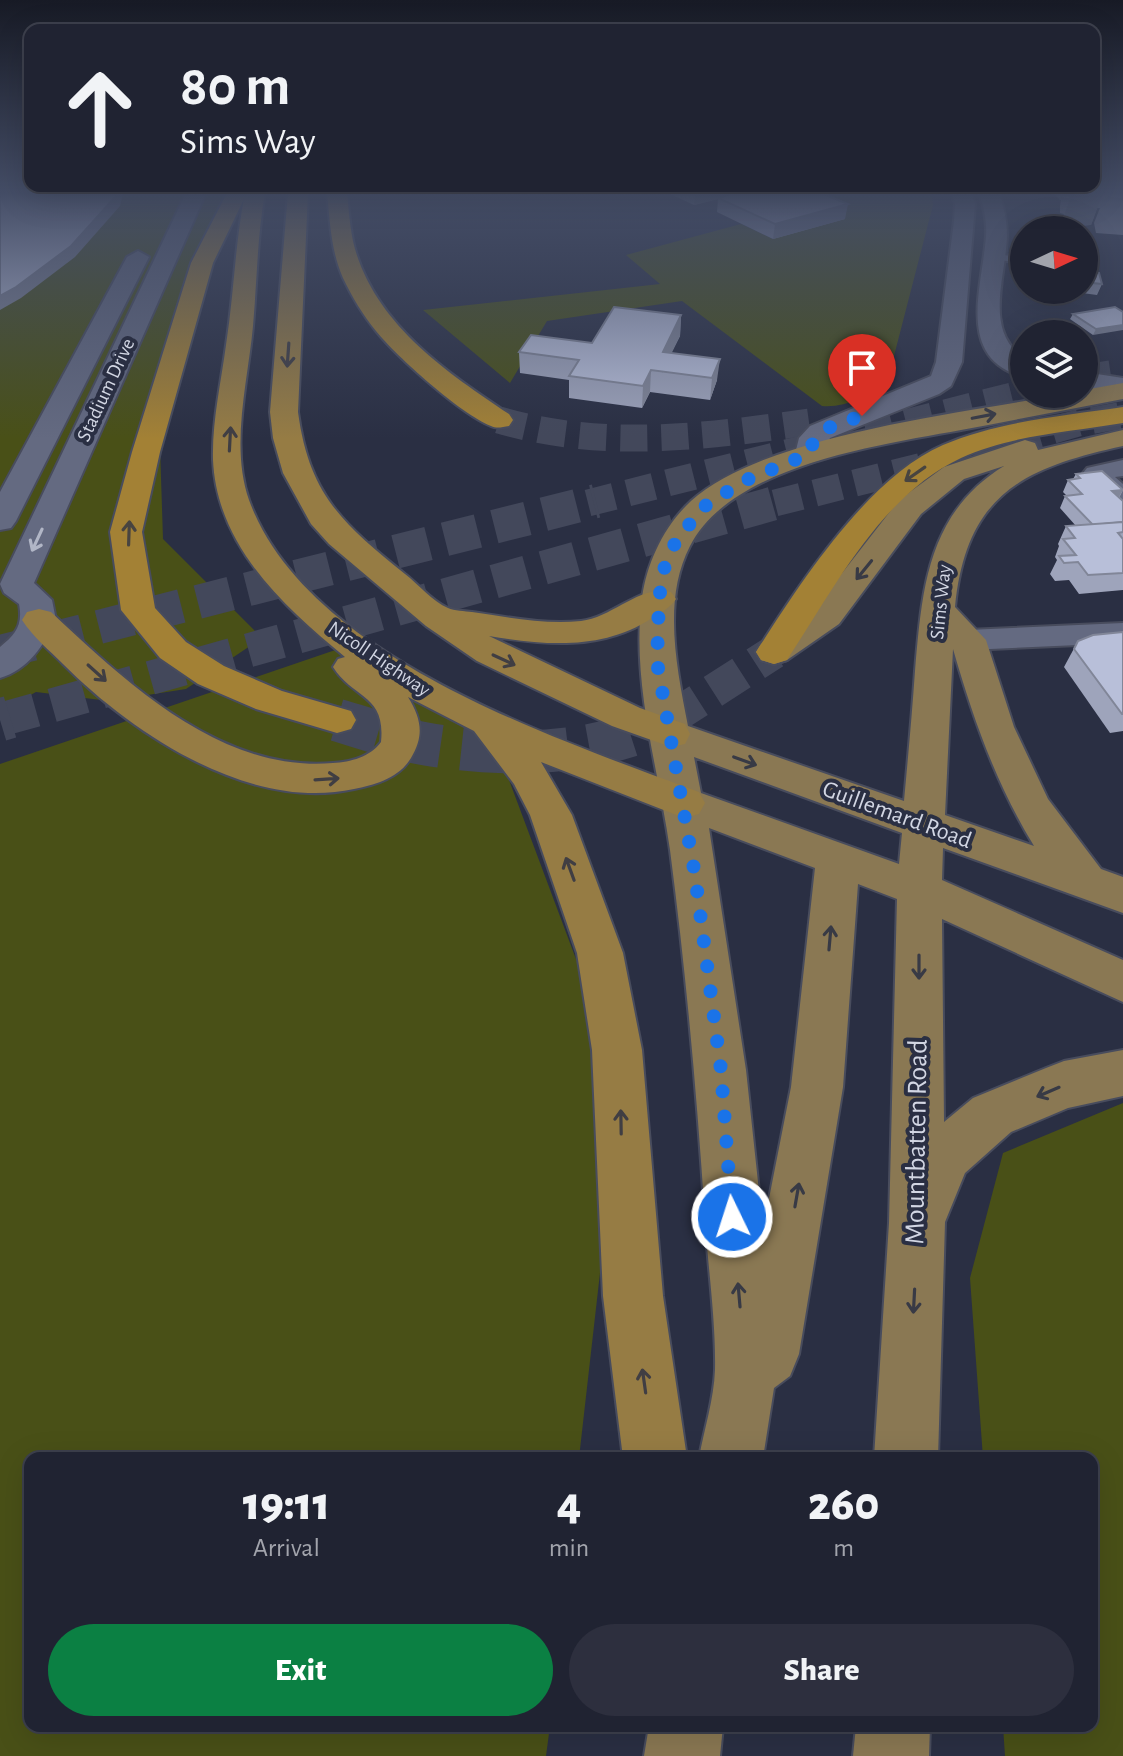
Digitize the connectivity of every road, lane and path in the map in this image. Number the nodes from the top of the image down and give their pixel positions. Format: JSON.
{"nodes":[{"id":1,"x":129,"y":275,"type":"edge"},
{"id":2,"x":157,"y":275,"type":"edge"},
{"id":3,"x":198,"y":275,"type":"edge"},
{"id":4,"x":246,"y":275,"type":"edge"},
{"id":5,"x":293,"y":275,"type":"edge"},
{"id":6,"x":355,"y":275,"type":"edge"},
{"id":7,"x":958,"y":275,"type":"edge"},
{"id":8,"x":990,"y":275,"type":"edge"},
{"id":9,"x":1010,"y":361,"type":"edge"},
{"id":10,"x":1098,"y":383,"type":"edge"},
{"id":11,"x":1123,"y":389,"type":"edge"},
{"id":12,"x":1123,"y":415,"type":"edge"},
{"id":13,"x":499,"y":420,"type":"tunnel mouth"},
{"id":14,"x":1123,"y":438,"type":"edge"},
{"id":15,"x":1067,"y":449,"type":"junction"},
{"id":16,"x":809,"y":454,"type":"junction"},
{"id":17,"x":1123,"y":468,"type":"edge"},
{"id":18,"x":1123,"y":498,"type":"edge"},
{"id":19,"x":239,"y":516,"type":"junction"},
{"id":20,"x":0,"y":521,"type":"edge"},
{"id":21,"x":8,"y":584,"type":"edge"},
{"id":22,"x":659,"y":599,"type":"junction"},
{"id":23,"x":938,"y":610,"type":"junction"},
{"id":24,"x":438,"y":618,"type":"junction"},
{"id":25,"x":39,"y":620,"type":"junction"},
{"id":26,"x":1123,"y":633,"type":"edge"},
{"id":27,"x":968,"y":640,"type":"junction"},
{"id":28,"x":774,"y":652,"type":"joint"},
{"id":29,"x":0,"y":666,"type":"edge"},
{"id":30,"x":337,"y":720,"type":"tunnel mouth"},
{"id":31,"x":487,"y":721,"type":"junction"},
{"id":32,"x":671,"y":734,"type":"junction"},
{"id":33,"x":684,"y":803,"type":"junction"},
{"id":34,"x":925,"y":826,"type":"junction"},
{"id":35,"x":838,"y":857,"type":"junction"},
{"id":36,"x":919,"y":889,"type":"junction"},
{"id":37,"x":1110,"y":889,"type":"edge"},
{"id":38,"x":1123,"y":982,"type":"edge"},
{"id":39,"x":1123,"y":1073,"type":"edge"},
{"id":40,"x":917,"y":1223,"type":"junction"},
{"id":41,"x":746,"y":1372,"type":"junction"},
{"id":42,"x":654,"y":1452,"type":"edge"},
{"id":43,"x":732,"y":1452,"type":"edge"},
{"id":44,"x":906,"y":1452,"type":"edge"},
{"id":45,"x":685,"y":1732,"type":"edge"},
{"id":46,"x":893,"y":1732,"type":"edge"},
{"id":47,"x":682,"y":1756,"type":"edge"},
{"id":48,"x":891,"y":1756,"type":"edge"}],
"edges":[{"from":1,"to":20,"type":"street","name":"Stadium Drive"},
{"from":2,"to":21,"type":"street","name":"Stadium Drive","one_way":true},
{"from":30,"to":3,"type":"highway","one_way":true},
{"from":19,"to":4,"type":"highway","name":"Nicoll Highway","one_way":true},
{"from":5,"to":24,"type":"highway","one_way":true},
{"from":6,"to":13,"type":"highway"},
{"from":7,"to":16,"type":"street"},
{"from":8,"to":9,"type":"street"},
{"from":10,"to":11,"type":"street"},
{"from":16,"to":11,"type":"main road","one_way":true},
{"from":12,"to":28,"type":"highway","one_way":true},
{"from":14,"to":15,"type":"main road","name":"Sims Way"},
{"from":15,"to":23,"type":"main road","name":"Sims Way"},
{"from":15,"to":28,"type":"main road","one_way":true},
{"from":16,"to":22,"type":"main road"},
{"from":17,"to":18,"type":"street"},
{"from":25,"to":19,"type":"highway","one_way":true},
{"from":19,"to":31,"type":"highway","name":"Nicoll Highway"},
{"from":21,"to":25,"type":"street","name":"Stadium Drive"},
{"from":22,"to":24,"type":"highway"},
{"from":22,"to":32,"type":"main road"},
{"from":23,"to":27,"type":"main road"},
{"from":23,"to":34,"type":"main road","name":"Sims Way"},
{"from":24,"to":32,"type":"highway","one_way":true},
{"from":25,"to":29,"type":"street"},
{"from":26,"to":27,"type":"street"},
{"from":27,"to":37,"type":"main road"},
{"from":31,"to":33,"type":"highway","name":"Nicoll Highway"},
{"from":42,"to":31,"type":"highway","one_way":true},
{"from":32,"to":33,"type":"main road"},
{"from":32,"to":34,"type":"main road","name":"Guillemard Road","one_way":true},
{"from":33,"to":35,"type":"main road"},
{"from":41,"to":33,"type":"main road","one_way":true},
{"from":34,"to":35,"type":"main road"},
{"from":34,"to":36,"type":"main road","name":"Mountbatten Road"},
{"from":34,"to":37,"type":"main road","name":"Guillemard Road"},
{"from":35,"to":36,"type":"main road"},
{"from":41,"to":35,"type":"main road","one_way":true},
{"from":36,"to":38,"type":"main road"},
{"from":36,"to":40,"type":"main road","name":"Mountbatten Road","one_way":true},
{"from":39,"to":40,"type":"main road","one_way":true},
{"from":40,"to":44,"type":"main road","name":"Mountbatten Road","one_way":true},
{"from":41,"to":43,"type":"main road"},
{"from":45,"to":47,"type":"main road"},
{"from":46,"to":48,"type":"main road"}]}
